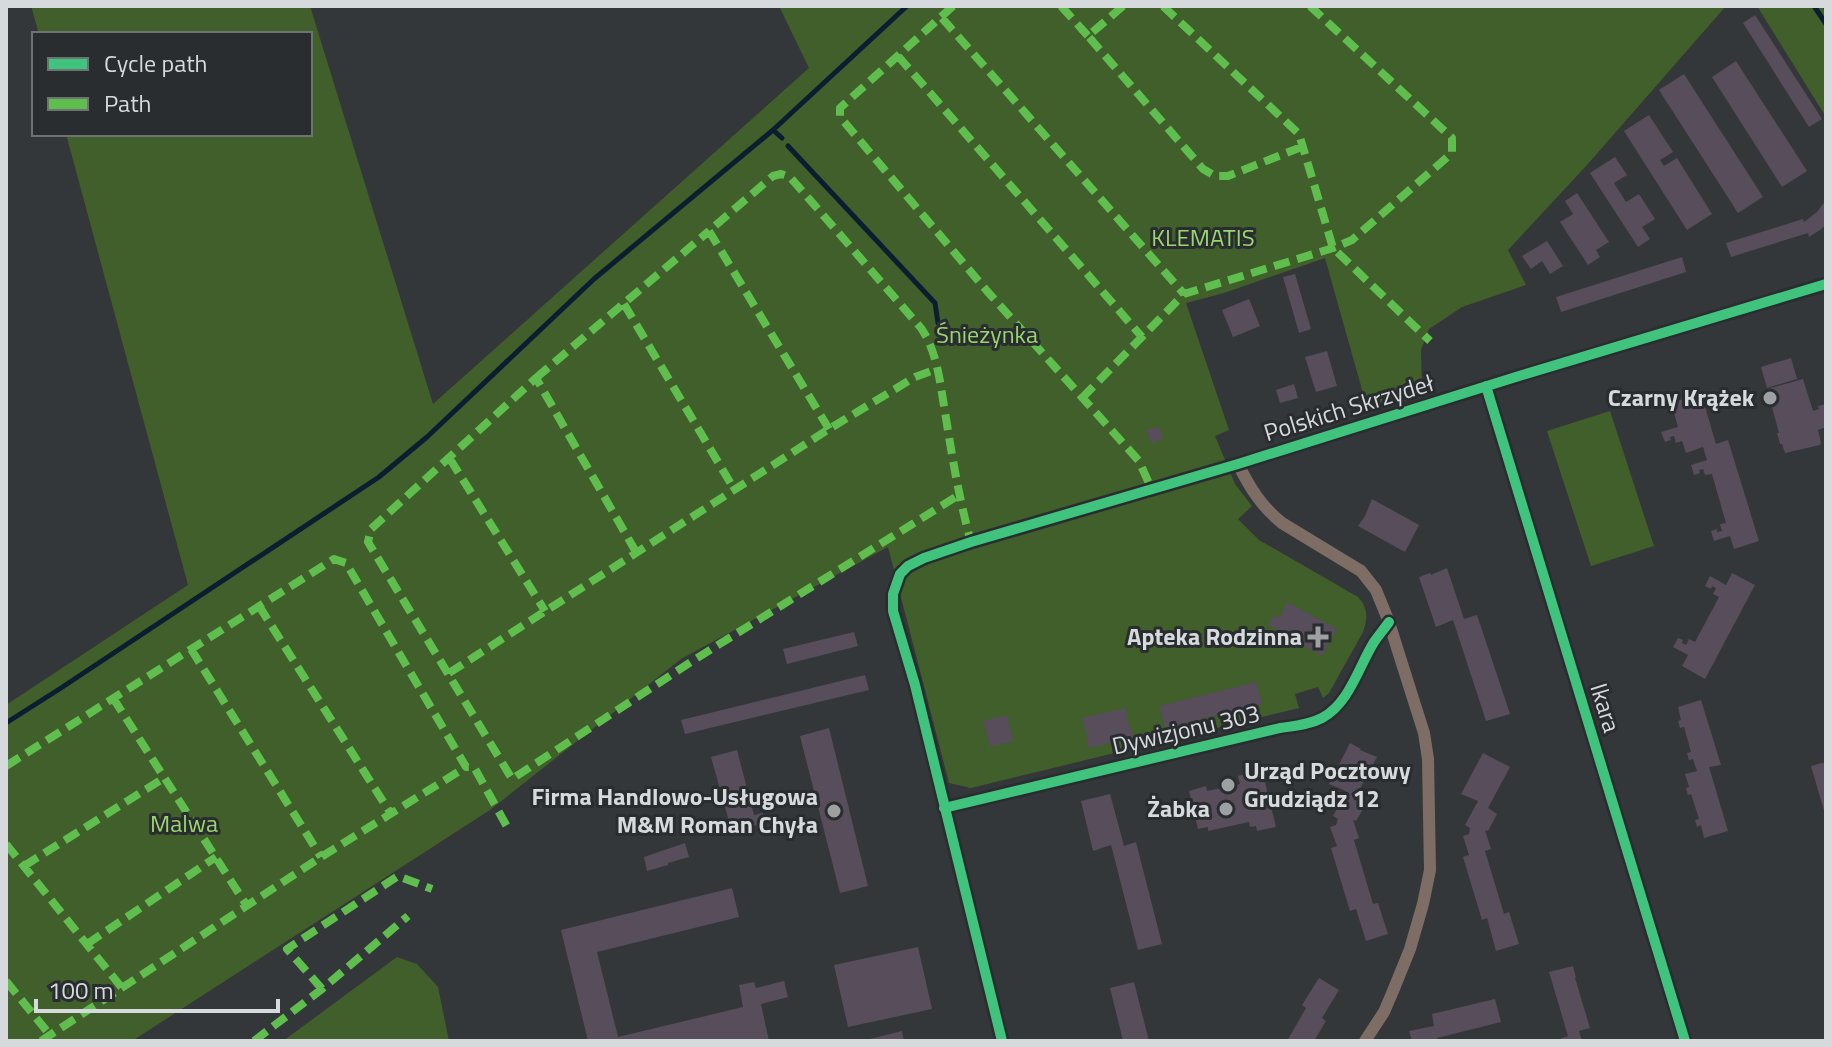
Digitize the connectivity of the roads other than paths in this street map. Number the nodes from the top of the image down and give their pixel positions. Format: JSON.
{"nodes":[{"id":1,"x":1826,"y":284,"type":"edge"},
{"id":2,"x":1486,"y":386,"type":"junction"},
{"id":3,"x":1238,"y":464,"type":"junction"},
{"id":4,"x":1389,"y":622,"type":"junction"},
{"id":5,"x":944,"y":808,"type":"junction"},
{"id":6,"x":1002,"y":1041,"type":"edge"},
{"id":7,"x":1365,"y":1041,"type":"edge"},
{"id":8,"x":1685,"y":1041,"type":"edge"}],
"edges":[{"from":1,"to":2,"type":"street","name":"Polskich Skrzydeł"},
{"from":2,"to":3,"type":"street","name":"Polskich Skrzydeł"},
{"from":2,"to":8,"type":"street","name":"Ikara"},
{"from":3,"to":4,"type":"street"},
{"from":3,"to":5,"type":"street","name":"Polskich Skrzydeł"},
{"from":4,"to":5,"type":"street","name":"Dywizjonu 303"},
{"from":4,"to":7,"type":"street"},
{"from":5,"to":6,"type":"street"}]}
